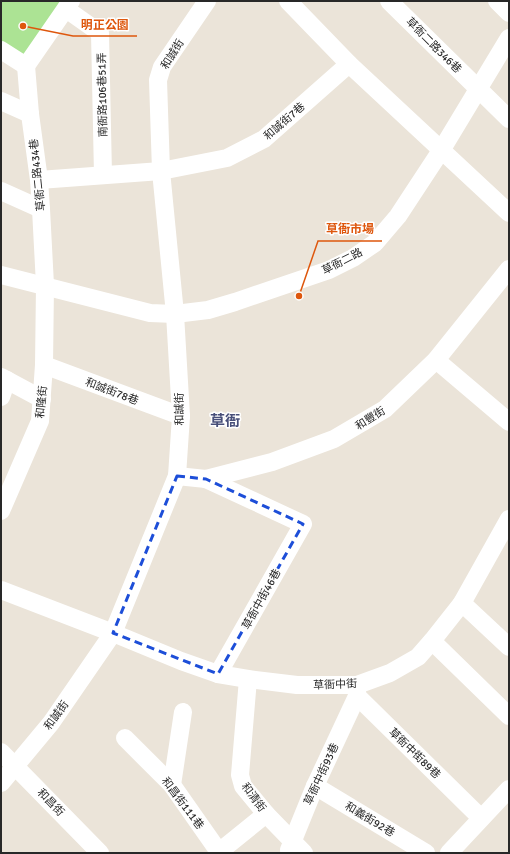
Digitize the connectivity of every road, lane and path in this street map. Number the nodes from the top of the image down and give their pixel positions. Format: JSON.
{"nodes":[{"id":1,"x":207,"y":1,"type":"edge"},
{"id":2,"x":288,"y":1,"type":"edge"},
{"id":3,"x":389,"y":1,"type":"edge"},
{"id":4,"x":497,"y":1,"type":"edge"},
{"id":5,"x":69,"y":5,"type":"edge"},
{"id":6,"x":509,"y":13,"type":"edge"},
{"id":7,"x":509,"y":38,"type":"edge"},
{"id":8,"x":1,"y":50,"type":"edge"},
{"id":9,"x":349,"y":64,"type":"junction"},
{"id":10,"x":26,"y":66,"type":"junction"},
{"id":11,"x":478,"y":90,"type":"junction"},
{"id":12,"x":1,"y":101,"type":"edge"},
{"id":13,"x":30,"y":114,"type":"junction"},
{"id":14,"x":509,"y":119,"type":"edge"},
{"id":15,"x":442,"y":149,"type":"junction"},
{"id":16,"x":161,"y":171,"type":"junction"},
{"id":17,"x":103,"y":175,"type":"junction"},
{"id":18,"x":39,"y":180,"type":"junction"},
{"id":19,"x":1,"y":191,"type":"edge"},
{"id":20,"x":41,"y":209,"type":"junction"},
{"id":21,"x":509,"y":212,"type":"edge"},
{"id":22,"x":509,"y":269,"type":"edge"},
{"id":23,"x":1,"y":275,"type":"edge"},
{"id":24,"x":45,"y":285,"type":"junction"},
{"id":25,"x":175,"y":314,"type":"junction"},
{"id":26,"x":436,"y":360,"type":"junction"},
{"id":27,"x":44,"y":365,"type":"junction"},
{"id":28,"x":3,"y":385,"type":"edge"},
{"id":29,"x":42,"y":399,"type":"junction"},
{"id":30,"x":180,"y":416,"type":"junction"},
{"id":31,"x":509,"y":422,"type":"edge"},
{"id":32,"x":177,"y":476,"type":"junction"},
{"id":33,"x":206,"y":479,"type":"junction"},
{"id":34,"x":1,"y":511,"type":"edge"},
{"id":35,"x":507,"y":527,"type":"edge"},
{"id":36,"x":1,"y":590,"type":"edge"},
{"id":37,"x":462,"y":603,"type":"junction"},
{"id":38,"x":113,"y":633,"type":"junction"},
{"id":39,"x":432,"y":641,"type":"junction"},
{"id":40,"x":509,"y":647,"type":"edge"},
{"id":41,"x":218,"y":674,"type":"junction"},
{"id":42,"x":248,"y":679,"type":"junction"},
{"id":43,"x":357,"y":690,"type":"junction"},
{"id":44,"x":183,"y":712,"type":"dead end"},
{"id":45,"x":509,"y":716,"type":"edge"},
{"id":46,"x":126,"y":738,"type":"dead end"},
{"id":47,"x":1,"y":752,"type":"edge"},
{"id":48,"x":15,"y":766,"type":"junction"},
{"id":49,"x":1,"y":783,"type":"edge"},
{"id":50,"x":172,"y":785,"type":"junction"},
{"id":51,"x":315,"y":786,"type":"junction"},
{"id":52,"x":509,"y":789,"type":"edge"},
{"id":53,"x":266,"y":814,"type":"junction"},
{"id":54,"x":482,"y":818,"type":"junction"},
{"id":55,"x":295,"y":849,"type":"edge"},
{"id":56,"x":100,"y":853,"type":"edge"},
{"id":57,"x":219,"y":853,"type":"edge"},
{"id":58,"x":426,"y":853,"type":"edge"},
{"id":59,"x":449,"y":853,"type":"edge"}],
"edges":[{"from":1,"to":16,"type":"street","name":"和誠街"},
{"from":2,"to":9,"type":"street"},
{"from":3,"to":11,"type":"street","name":"草衙二路346巷"},
{"from":4,"to":6,"type":"street"},
{"from":5,"to":10,"type":"street"},
{"from":5,"to":17,"type":"street","name":"南衙路106巷51弄"},
{"from":7,"to":11,"type":"street","name":"草衙二路"},
{"from":8,"to":10,"type":"street"},
{"from":9,"to":15,"type":"street"},
{"from":9,"to":16,"type":"street","name":"和誠街7巷"},
{"from":10,"to":13,"type":"street","name":"草衙二路434巷"},
{"from":11,"to":14,"type":"street","name":"草衙二路346巷"},
{"from":11,"to":15,"type":"street","name":"草衙二路"},
{"from":12,"to":13,"type":"street"},
{"from":13,"to":18,"type":"street","name":"草衙二路434巷"},
{"from":15,"to":21,"type":"street"},
{"from":15,"to":25,"type":"street","name":"草衙二路"},
{"from":16,"to":17,"type":"street","name":"和誠街7巷"},
{"from":16,"to":25,"type":"street","name":"和誠街"},
{"from":17,"to":18,"type":"street","name":"和誠街7巷"},
{"from":18,"to":20,"type":"street","name":"草衙二路434巷"},
{"from":19,"to":20,"type":"street"},
{"from":20,"to":24,"type":"street","name":"草衙二路434巷"},
{"from":22,"to":26,"type":"street","name":"和豐街"},
{"from":23,"to":24,"type":"street","name":"草衙二路"},
{"from":24,"to":25,"type":"street","name":"草衙二路"},
{"from":24,"to":27,"type":"street","name":"和隆街"},
{"from":25,"to":30,"type":"street","name":"和誠街"},
{"from":26,"to":31,"type":"street"},
{"from":26,"to":33,"type":"street","name":"和豐街"},
{"from":27,"to":29,"type":"street","name":"和隆街"},
{"from":27,"to":30,"type":"street","name":"和誠街78巷"},
{"from":28,"to":29,"type":"street"},
{"from":29,"to":34,"type":"street","name":"和隆街"},
{"from":30,"to":32,"type":"street","name":"和誠街"},
{"from":32,"to":33,"type":"street","name":"和豐街"},
{"from":32,"to":38,"type":"street","name":"和誠街"},
{"from":33,"to":41,"type":"street","name":"草衙中街46巷"},
{"from":35,"to":37,"type":"street","name":"草衙中街"},
{"from":36,"to":38,"type":"street","name":"草衙中街"},
{"from":37,"to":39,"type":"street","name":"草衙中街"},
{"from":37,"to":40,"type":"street"},
{"from":38,"to":41,"type":"street","name":"草衙中街"},
{"from":38,"to":48,"type":"street","name":"和誠街"},
{"from":39,"to":43,"type":"street","name":"草衙中街"},
{"from":39,"to":45,"type":"street"},
{"from":41,"to":42,"type":"street","name":"草衙中街"},
{"from":42,"to":43,"type":"street","name":"草衙中街"},
{"from":42,"to":53,"type":"street","name":"和清街"},
{"from":43,"to":51,"type":"street","name":"草衙中街93巷"},
{"from":43,"to":54,"type":"street","name":"草衙中街89巷"},
{"from":44,"to":50,"type":"street"},
{"from":46,"to":50,"type":"street","name":"和昌街111巷"},
{"from":47,"to":48,"type":"street","name":"和昌街"},
{"from":48,"to":49,"type":"street","name":"和誠街"},
{"from":48,"to":56,"type":"street","name":"和昌街"},
{"from":50,"to":57,"type":"street","name":"和昌街111巷"},
{"from":51,"to":55,"type":"street","name":"草衙中街93巷"},
{"from":51,"to":58,"type":"street","name":"和義街92巷"},
{"from":52,"to":54,"type":"street"},
{"from":53,"to":55,"type":"street","name":"和清街"},
{"from":53,"to":57,"type":"street"},
{"from":54,"to":59,"type":"street"}]}
